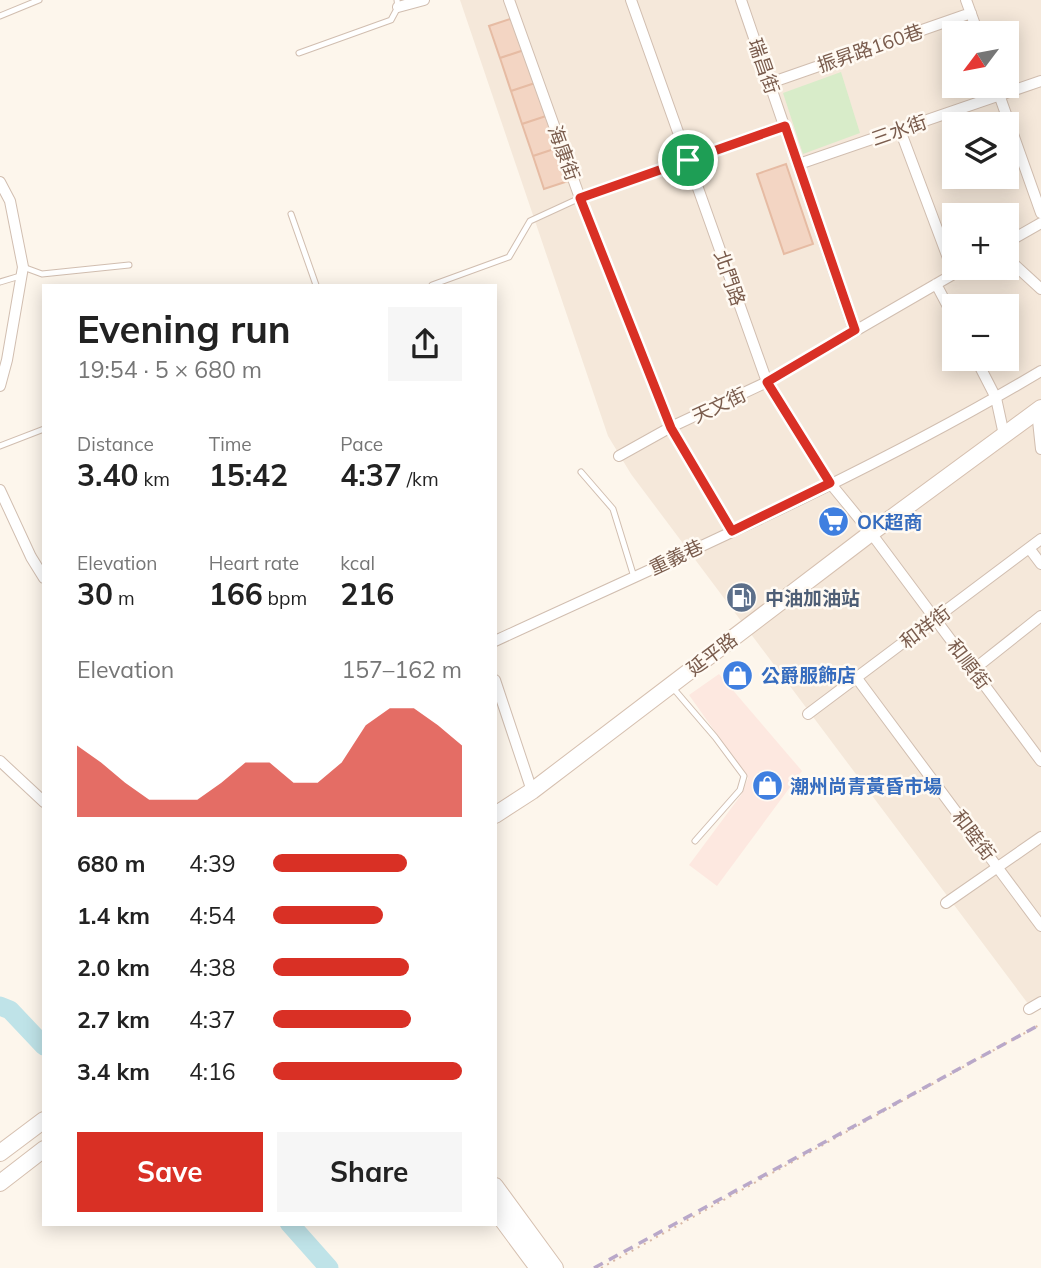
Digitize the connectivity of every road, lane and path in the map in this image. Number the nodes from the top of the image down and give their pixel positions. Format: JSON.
{"nodes":[{"id":1,"x":39,"y":0,"type":"edge"},
{"id":2,"x":424,"y":0,"type":"edge"},
{"id":3,"x":509,"y":0,"type":"edge"},
{"id":4,"x":631,"y":0,"type":"edge"},
{"id":5,"x":741,"y":0,"type":"edge"},
{"id":6,"x":966,"y":0,"type":"edge"},
{"id":7,"x":397,"y":4,"type":"edge"},
{"id":8,"x":971,"y":13,"type":"junction"},
{"id":9,"x":0,"y":16,"type":"edge"},
{"id":10,"x":974,"y":21,"type":"edge"},
{"id":11,"x":299,"y":53,"type":"dead end"},
{"id":12,"x":1041,"y":81,"type":"edge"},
{"id":13,"x":770,"y":83,"type":"junction"},
{"id":14,"x":1019,"y":86,"type":"edge"},
{"id":15,"x":978,"y":98,"type":"edge"},
{"id":16,"x":1001,"y":98,"type":"edge"},
{"id":17,"x":785,"y":126,"type":"junction"},
{"id":18,"x":900,"y":130,"type":"junction"},
{"id":19,"x":688,"y":160,"type":"junction"},
{"id":20,"x":799,"y":164,"type":"junction"},
{"id":21,"x":0,"y":182,"type":"edge"},
{"id":22,"x":580,"y":198,"type":"junction"},
{"id":23,"x":291,"y":214,"type":"dead end"},
{"id":24,"x":1041,"y":214,"type":"edge"},
{"id":25,"x":1041,"y":223,"type":"edge"},
{"id":26,"x":942,"y":230,"type":"edge"},
{"id":27,"x":1019,"y":236,"type":"edge"},
{"id":28,"x":129,"y":265,"type":"dead end"},
{"id":29,"x":1019,"y":269,"type":"edge"},
{"id":30,"x":23,"y":271,"type":"junction"},
{"id":31,"x":943,"y":280,"type":"edge"},
{"id":32,"x":0,"y":282,"type":"edge"},
{"id":33,"x":316,"y":284,"type":"edge"},
{"id":34,"x":435,"y":284,"type":"edge"},
{"id":35,"x":936,"y":284,"type":"junction"},
{"id":36,"x":1041,"y":289,"type":"edge"},
{"id":37,"x":942,"y":295,"type":"edge"},
{"id":38,"x":855,"y":330,"type":"junction"},
{"id":39,"x":982,"y":371,"type":"edge"},
{"id":40,"x":1041,"y":372,"type":"edge"},
{"id":41,"x":767,"y":382,"type":"junction"},
{"id":42,"x":0,"y":386,"type":"edge"},
{"id":43,"x":996,"y":398,"type":"junction"},
{"id":44,"x":1039,"y":409,"type":"edge"},
{"id":45,"x":671,"y":428,"type":"junction"},
{"id":46,"x":42,"y":430,"type":"edge"},
{"id":47,"x":1004,"y":435,"type":"junction"},
{"id":48,"x":0,"y":446,"type":"edge"},
{"id":49,"x":1041,"y":449,"type":"edge"},
{"id":50,"x":619,"y":456,"type":"dead end"},
{"id":51,"x":582,"y":472,"type":"dead end"},
{"id":52,"x":830,"y":483,"type":"junction"},
{"id":53,"x":0,"y":490,"type":"edge"},
{"id":54,"x":732,"y":531,"type":"junction"},
{"id":55,"x":871,"y":533,"type":"junction"},
{"id":56,"x":1041,"y":538,"type":"edge"},
{"id":57,"x":1029,"y":548,"type":"junction"},
{"id":58,"x":1041,"y":564,"type":"edge"},
{"id":59,"x":42,"y":575,"type":"edge"},
{"id":60,"x":634,"y":577,"type":"junction"},
{"id":61,"x":1041,"y":616,"type":"edge"},
{"id":62,"x":936,"y":620,"type":"junction"},
{"id":63,"x":497,"y":640,"type":"edge"},
{"id":64,"x":974,"y":670,"type":"junction"},
{"id":65,"x":856,"y":677,"type":"junction"},
{"id":66,"x":671,"y":685,"type":"junction"},
{"id":67,"x":497,"y":686,"type":"edge"},
{"id":68,"x":808,"y":714,"type":"dead end"},
{"id":69,"x":0,"y":761,"type":"edge"},
{"id":70,"x":1041,"y":761,"type":"edge"},
{"id":71,"x":532,"y":790,"type":"junction"},
{"id":72,"x":42,"y":800,"type":"edge"},
{"id":73,"x":497,"y":815,"type":"edge"},
{"id":74,"x":1041,"y":836,"type":"edge"},
{"id":75,"x":695,"y":841,"type":"dead end"},
{"id":76,"x":998,"y":867,"type":"junction"},
{"id":77,"x":946,"y":904,"type":"dead end"},
{"id":78,"x":1041,"y":926,"type":"edge"},
{"id":79,"x":1041,"y":1002,"type":"edge"},
{"id":80,"x":1029,"y":1009,"type":"dead end"},
{"id":81,"x":1041,"y":1024,"type":"edge"},
{"id":82,"x":42,"y":1122,"type":"edge"},
{"id":83,"x":42,"y":1151,"type":"edge"},
{"id":84,"x":0,"y":1153,"type":"edge"},
{"id":85,"x":0,"y":1183,"type":"edge"},
{"id":86,"x":497,"y":1189,"type":"edge"},
{"id":87,"x":497,"y":1213,"type":"edge"},
{"id":88,"x":538,"y":1268,"type":"edge"},
{"id":89,"x":555,"y":1268,"type":"edge"},
{"id":90,"x":601,"y":1268,"type":"edge"}],
"edges":[{"from":1,"to":9,"type":"lane"},
{"from":2,"to":7,"type":"street"},
{"from":3,"to":22,"type":"street","name":"海康街"},
{"from":4,"to":19,"type":"street","name":"北門路"},
{"from":5,"to":13,"type":"street","name":"瑞昌街"},
{"from":6,"to":8,"type":"street"},
{"from":7,"to":11,"type":"lane"},
{"from":8,"to":10,"type":"street"},
{"from":8,"to":13,"type":"street","name":"振昇路160巷"},
{"from":12,"to":14,"type":"street","name":"三水街"},
{"from":13,"to":17,"type":"street","name":"瑞昌街"},
{"from":15,"to":18,"type":"street","name":"三水街"},
{"from":16,"to":24,"type":"street"},
{"from":17,"to":19,"type":"street"},
{"from":17,"to":20,"type":"street","name":"瑞昌街"},
{"from":18,"to":20,"type":"street","name":"三水街"},
{"from":18,"to":26,"type":"street"},
{"from":19,"to":22,"type":"street"},
{"from":19,"to":41,"type":"street","name":"北門路"},
{"from":20,"to":38,"type":"street","name":"瑞昌街"},
{"from":21,"to":30,"type":"street"},
{"from":22,"to":34,"type":"lane"},
{"from":22,"to":45,"type":"street","name":"海康街"},
{"from":23,"to":33,"type":"lane"},
{"from":25,"to":27,"type":"street"},
{"from":28,"to":30,"type":"lane"},
{"from":29,"to":36,"type":"street"},
{"from":30,"to":32,"type":"lane"},
{"from":30,"to":42,"type":"street"},
{"from":31,"to":35,"type":"street","name":"天文街"},
{"from":35,"to":37,"type":"street"},
{"from":35,"to":38,"type":"street","name":"天文街"},
{"from":38,"to":41,"type":"street","name":"天文街"},
{"from":39,"to":43,"type":"street"},
{"from":40,"to":43,"type":"street","name":"重義巷"},
{"from":41,"to":45,"type":"street","name":"天文街"},
{"from":41,"to":52,"type":"street","name":"北門路"},
{"from":43,"to":47,"type":"street"},
{"from":43,"to":52,"type":"street","name":"重義巷"},
{"from":44,"to":47,"type":"street","name":"延平路"},
{"from":44,"to":49,"type":"street"},
{"from":45,"to":50,"type":"street","name":"天文街"},
{"from":45,"to":54,"type":"street","name":"海康街"},
{"from":46,"to":48,"type":"lane"},
{"from":47,"to":55,"type":"street","name":"延平路"},
{"from":51,"to":60,"type":"lane"},
{"from":52,"to":54,"type":"street","name":"重義巷"},
{"from":52,"to":55,"type":"street","name":"北門路"},
{"from":53,"to":59,"type":"street"},
{"from":54,"to":60,"type":"street","name":"重義巷"},
{"from":55,"to":62,"type":"street","name":"和順街"},
{"from":55,"to":66,"type":"street","name":"延平路"},
{"from":56,"to":57,"type":"street","name":"和祥街"},
{"from":57,"to":58,"type":"street"},
{"from":57,"to":62,"type":"street","name":"和祥街"},
{"from":60,"to":63,"type":"street","name":"重義巷"},
{"from":61,"to":64,"type":"street"},
{"from":62,"to":64,"type":"street","name":"和順街"},
{"from":62,"to":65,"type":"street","name":"和祥街"},
{"from":64,"to":70,"type":"street","name":"和順街"},
{"from":65,"to":68,"type":"street","name":"和祥街"},
{"from":65,"to":76,"type":"street","name":"和睦街"},
{"from":66,"to":71,"type":"street","name":"延平路"},
{"from":66,"to":75,"type":"lane"},
{"from":67,"to":71,"type":"street"},
{"from":69,"to":72,"type":"street"},
{"from":71,"to":73,"type":"street","name":"延平路"},
{"from":74,"to":76,"type":"street"},
{"from":76,"to":77,"type":"street"},
{"from":76,"to":78,"type":"street","name":"和睦街"},
{"from":79,"to":80,"type":"street"},
{"from":81,"to":90,"type":"path"},
{"from":82,"to":84,"type":"street"},
{"from":83,"to":85,"type":"street"},
{"from":86,"to":89,"type":"street"},
{"from":87,"to":88,"type":"street"}]}
